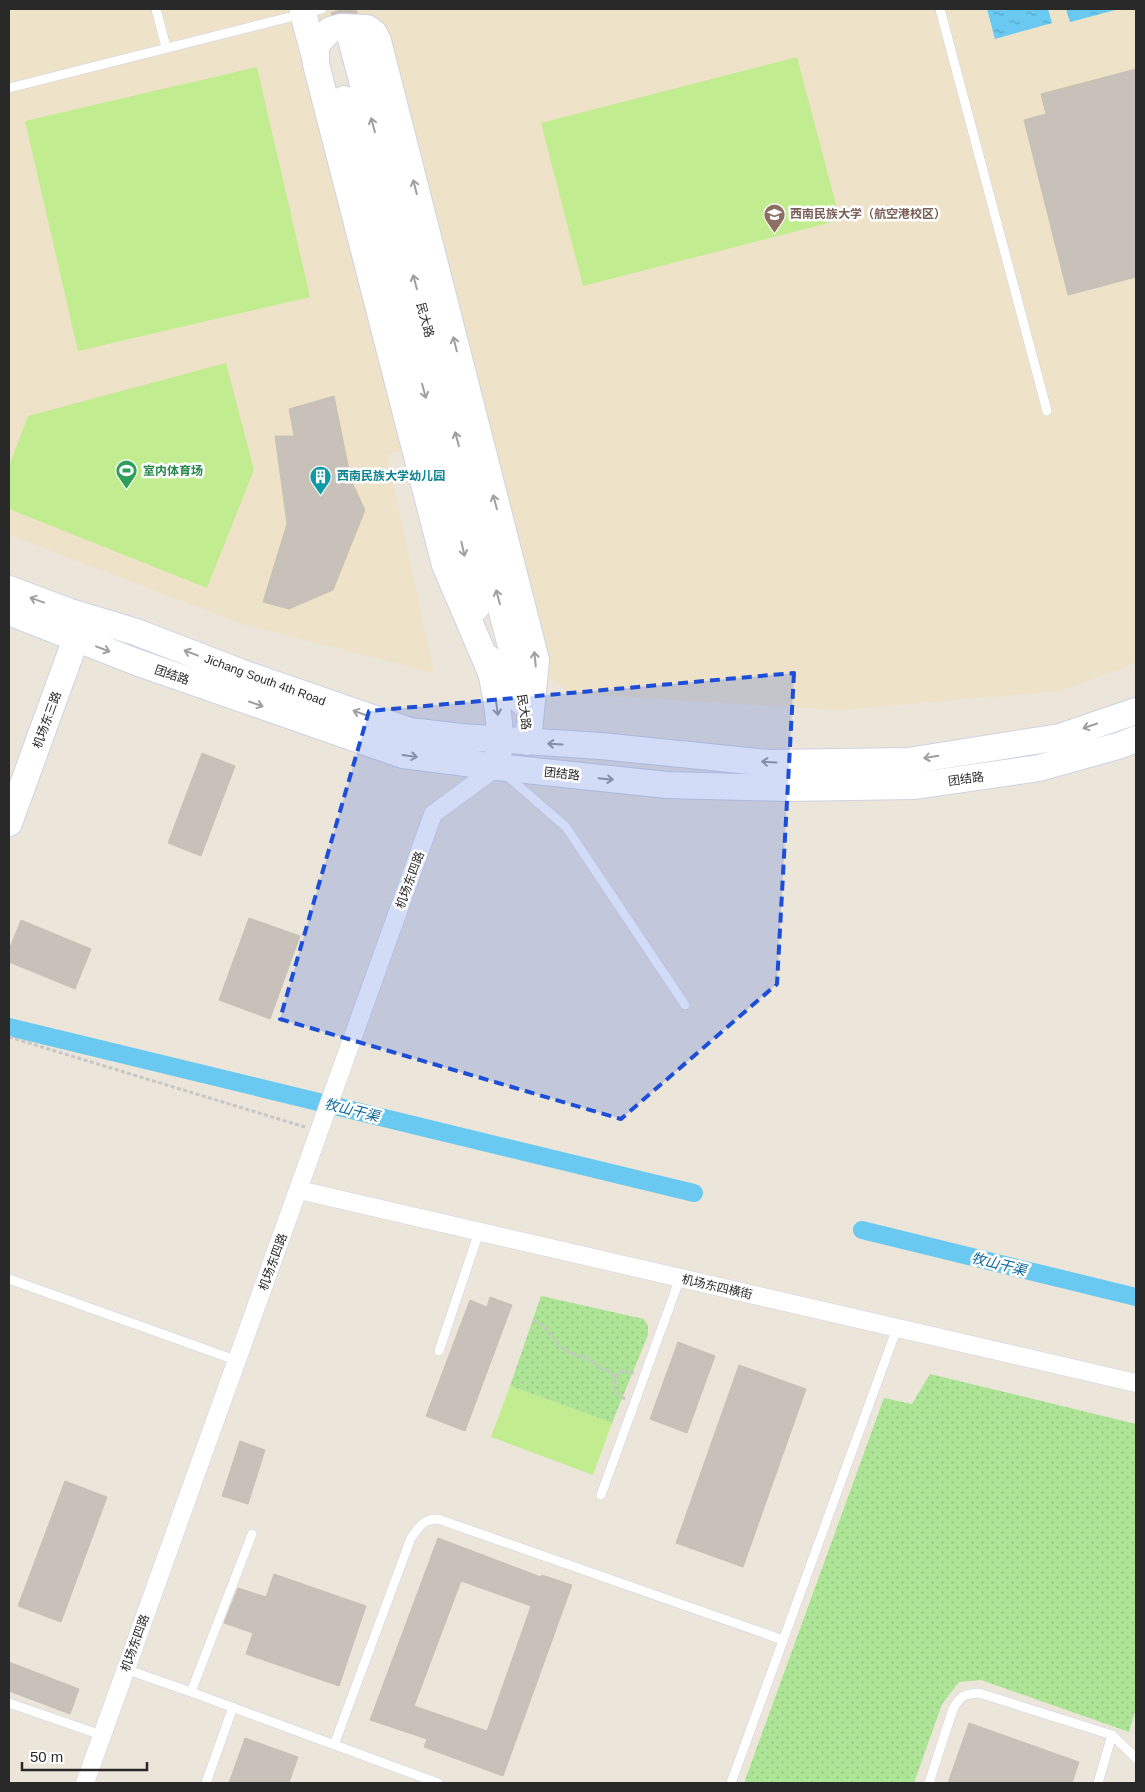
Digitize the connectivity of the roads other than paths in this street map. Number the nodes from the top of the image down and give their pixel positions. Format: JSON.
{"nodes":[{"id":1,"x":156,"y":9,"type":"edge"},
{"id":2,"x":369,"y":9,"type":"edge"},
{"id":3,"x":940,"y":9,"type":"edge"},
{"id":4,"x":313,"y":11,"type":"edge"},
{"id":5,"x":378,"y":40,"type":"junction"},
{"id":6,"x":166,"y":47,"type":"junction"},
{"id":7,"x":316,"y":64,"type":"junction"},
{"id":8,"x":9,"y":88,"type":"edge"},
{"id":9,"x":1047,"y":411,"type":"dead end"},
{"id":10,"x":9,"y":589,"type":"edge"},
{"id":11,"x":9,"y":612,"type":"edge"},
{"id":12,"x":80,"y":628,"type":"junction"},
{"id":13,"x":492,"y":675,"type":"junction"},
{"id":14,"x":1136,"y":711,"type":"edge"},
{"id":15,"x":1136,"y":739,"type":"edge"},
{"id":16,"x":501,"y":741,"type":"junction"},
{"id":17,"x":528,"y":742,"type":"junction"},
{"id":18,"x":497,"y":767,"type":"junction"},
{"id":19,"x":9,"y":824,"type":"edge"},
{"id":20,"x":685,"y":1005,"type":"dead end"},
{"id":21,"x":299,"y":1190,"type":"junction"},
{"id":22,"x":479,"y":1232,"type":"junction"},
{"id":23,"x":680,"y":1278,"type":"junction"},
{"id":24,"x":9,"y":1279,"type":"edge"},
{"id":25,"x":897,"y":1328,"type":"junction"},
{"id":26,"x":439,"y":1351,"type":"dead end"},
{"id":27,"x":238,"y":1361,"type":"junction"},
{"id":28,"x":1136,"y":1383,"type":"edge"},
{"id":29,"x":601,"y":1495,"type":"dead end"},
{"id":30,"x":252,"y":1534,"type":"dead end"},
{"id":31,"x":784,"y":1640,"type":"junction"},
{"id":32,"x":126,"y":1670,"type":"junction"},
{"id":33,"x":191,"y":1692,"type":"junction"},
{"id":34,"x":9,"y":1703,"type":"edge"},
{"id":35,"x":233,"y":1708,"type":"junction"},
{"id":36,"x":101,"y":1735,"type":"junction"},
{"id":37,"x":1112,"y":1735,"type":"junction"},
{"id":38,"x":334,"y":1745,"type":"junction"},
{"id":39,"x":1136,"y":1758,"type":"edge"},
{"id":40,"x":85,"y":1783,"type":"edge"},
{"id":41,"x":206,"y":1783,"type":"edge"},
{"id":42,"x":438,"y":1783,"type":"edge"},
{"id":43,"x":731,"y":1783,"type":"edge"},
{"id":44,"x":929,"y":1783,"type":"edge"},
{"id":45,"x":1098,"y":1783,"type":"edge"}],
"edges":[{"from":1,"to":6,"type":"lane"},
{"from":2,"to":5,"type":"main road"},
{"from":3,"to":9,"type":"lane"},
{"from":4,"to":6,"type":"lane"},
{"from":4,"to":7,"type":"main road"},
{"from":5,"to":7,"type":"main road"},
{"from":17,"to":5,"type":"main road","one_way":true},
{"from":6,"to":8,"type":"lane"},
{"from":7,"to":13,"type":"main road"},
{"from":12,"to":10,"type":"main road","name":"Jichang South 4th Road","one_way":true},
{"from":11,"to":12,"type":"main road","name":"团结路"},
{"from":16,"to":12,"type":"main road","name":"Jichang South 4th Road","one_way":true},
{"from":12,"to":18,"type":"main road","name":"团结路","one_way":true},
{"from":12,"to":19,"type":"main road","name":"机场东三路"},
{"from":13,"to":16,"type":"main road","name":"民大路","one_way":true},
{"from":17,"to":13,"type":"main road","name":"民大路","one_way":true},
{"from":14,"to":17,"type":"main road","one_way":true},
{"from":18,"to":15,"type":"main road","name":"团结路","one_way":true},
{"from":16,"to":17,"type":"main road","name":"Jichang South 4th Road"},
{"from":16,"to":18,"type":"main road","name":"民大路"},
{"from":17,"to":18,"type":"main road","name":"民大路"},
{"from":18,"to":20,"type":"lane"},
{"from":18,"to":21,"type":"street","name":"机场东四路"},
{"from":21,"to":22,"type":"street","name":"机场东四横街"},
{"from":21,"to":27,"type":"street","name":"机场东四路"},
{"from":22,"to":23,"type":"street","name":"机场东四横街"},
{"from":22,"to":26,"type":"lane"},
{"from":23,"to":25,"type":"street","name":"机场东四横街"},
{"from":23,"to":29,"type":"lane"},
{"from":24,"to":27,"type":"lane"},
{"from":25,"to":28,"type":"street","name":"机场东四横街"},
{"from":25,"to":31,"type":"lane"},
{"from":27,"to":32,"type":"street","name":"机场东四路"},
{"from":30,"to":33,"type":"lane"},
{"from":31,"to":38,"type":"lane"},
{"from":31,"to":43,"type":"lane"},
{"from":32,"to":33,"type":"lane"},
{"from":32,"to":36,"type":"street","name":"机场东四路"},
{"from":33,"to":35,"type":"lane"},
{"from":34,"to":36,"type":"lane"},
{"from":35,"to":38,"type":"lane"},
{"from":35,"to":41,"type":"lane"},
{"from":36,"to":40,"type":"street","name":"机场东四路"},
{"from":37,"to":39,"type":"lane"},
{"from":37,"to":44,"type":"lane"},
{"from":37,"to":45,"type":"lane"},
{"from":38,"to":42,"type":"lane"}]}
